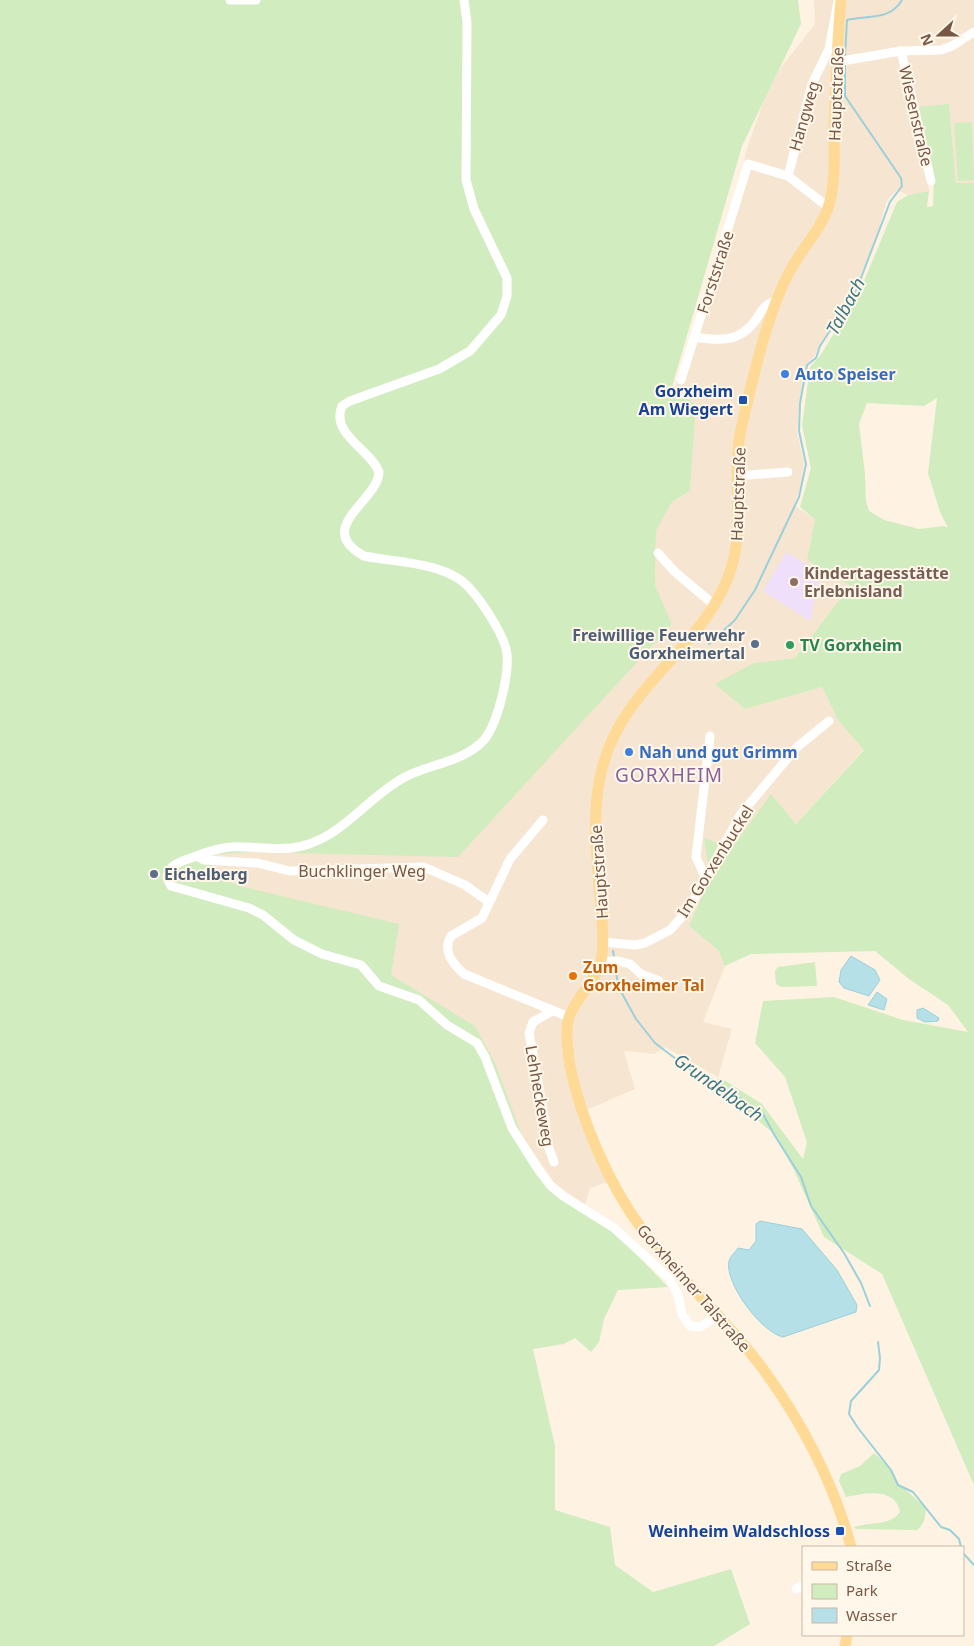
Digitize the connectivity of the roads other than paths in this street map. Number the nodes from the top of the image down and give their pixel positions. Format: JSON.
{"nodes":[{"id":1,"x":230,"y":0,"type":"edge"},
{"id":2,"x":256,"y":0,"type":"edge"},
{"id":3,"x":464,"y":0,"type":"edge"},
{"id":4,"x":840,"y":0,"type":"edge"},
{"id":5,"x":973,"y":32,"type":"edge"},
{"id":6,"x":901,"y":51,"type":"junction"},
{"id":7,"x":842,"y":62,"type":"junction"},
{"id":8,"x":788,"y":176,"type":"junction"},
{"id":9,"x":931,"y":181,"type":"dead end"},
{"id":10,"x":828,"y":207,"type":"junction"},
{"id":11,"x":776,"y":301,"type":"junction"},
{"id":12,"x":694,"y":337,"type":"junction"},
{"id":13,"x":681,"y":380,"type":"dead end"},
{"id":14,"x":788,"y":472,"type":"dead end"},
{"id":15,"x":736,"y":476,"type":"junction"},
{"id":16,"x":658,"y":553,"type":"dead end"},
{"id":17,"x":714,"y":604,"type":"junction"},
{"id":18,"x":829,"y":721,"type":"dead end"},
{"id":19,"x":710,"y":736,"type":"dead end"},
{"id":20,"x":543,"y":820,"type":"dead end"},
{"id":21,"x":197,"y":856,"type":"junction"},
{"id":22,"x":706,"y":879,"type":"junction"},
{"id":23,"x":489,"y":902,"type":"junction"},
{"id":24,"x":603,"y":942,"type":"junction"},
{"id":25,"x":610,"y":961,"type":"junction"},
{"id":26,"x":660,"y":981,"type":"dead end"},
{"id":27,"x":552,"y":1011,"type":"junction"},
{"id":28,"x":569,"y":1017,"type":"junction"},
{"id":29,"x":554,"y":1162,"type":"dead end"},
{"id":30,"x":717,"y":1316,"type":"junction"},
{"id":31,"x":851,"y":1546,"type":"edge"}],
"edges":[{"from":1,"to":2,"type":"street"},
{"from":3,"to":21,"type":"street"},
{"from":4,"to":7,"type":"main road","name":"Hauptstraße"},
{"from":4,"to":8,"type":"street","name":"Hangweg"},
{"from":5,"to":6,"type":"street"},
{"from":6,"to":7,"type":"street"},
{"from":6,"to":9,"type":"street","name":"Wiesenstraße"},
{"from":7,"to":10,"type":"main road","name":"Hauptstraße"},
{"from":8,"to":10,"type":"street"},
{"from":8,"to":12,"type":"street","name":"Forststraße"},
{"from":10,"to":11,"type":"main road","name":"Hauptstraße"},
{"from":11,"to":12,"type":"street"},
{"from":11,"to":15,"type":"main road","name":"Hauptstraße"},
{"from":12,"to":13,"type":"street","name":"Forststraße"},
{"from":14,"to":15,"type":"street"},
{"from":15,"to":17,"type":"main road","name":"Hauptstraße"},
{"from":16,"to":17,"type":"street"},
{"from":17,"to":24,"type":"main road","name":"Hauptstraße"},
{"from":18,"to":22,"type":"street","name":"Im Gorxenbuckel"},
{"from":19,"to":22,"type":"street"},
{"from":20,"to":23,"type":"street"},
{"from":21,"to":23,"type":"street","name":"Buchklinger Weg"},
{"from":21,"to":30,"type":"street"},
{"from":22,"to":24,"type":"street","name":"Im Gorxenbuckel"},
{"from":23,"to":27,"type":"street"},
{"from":24,"to":25,"type":"main road","name":"Hauptstraße"},
{"from":25,"to":26,"type":"street"},
{"from":25,"to":28,"type":"main road","name":"Hauptstraße"},
{"from":27,"to":28,"type":"street"},
{"from":27,"to":29,"type":"street","name":"Lehheckeweg"},
{"from":28,"to":30,"type":"main road","name":"Gorxheimer Talstraße"},
{"from":30,"to":31,"type":"main road","name":"Gorxheimer Talstraße"}]}
